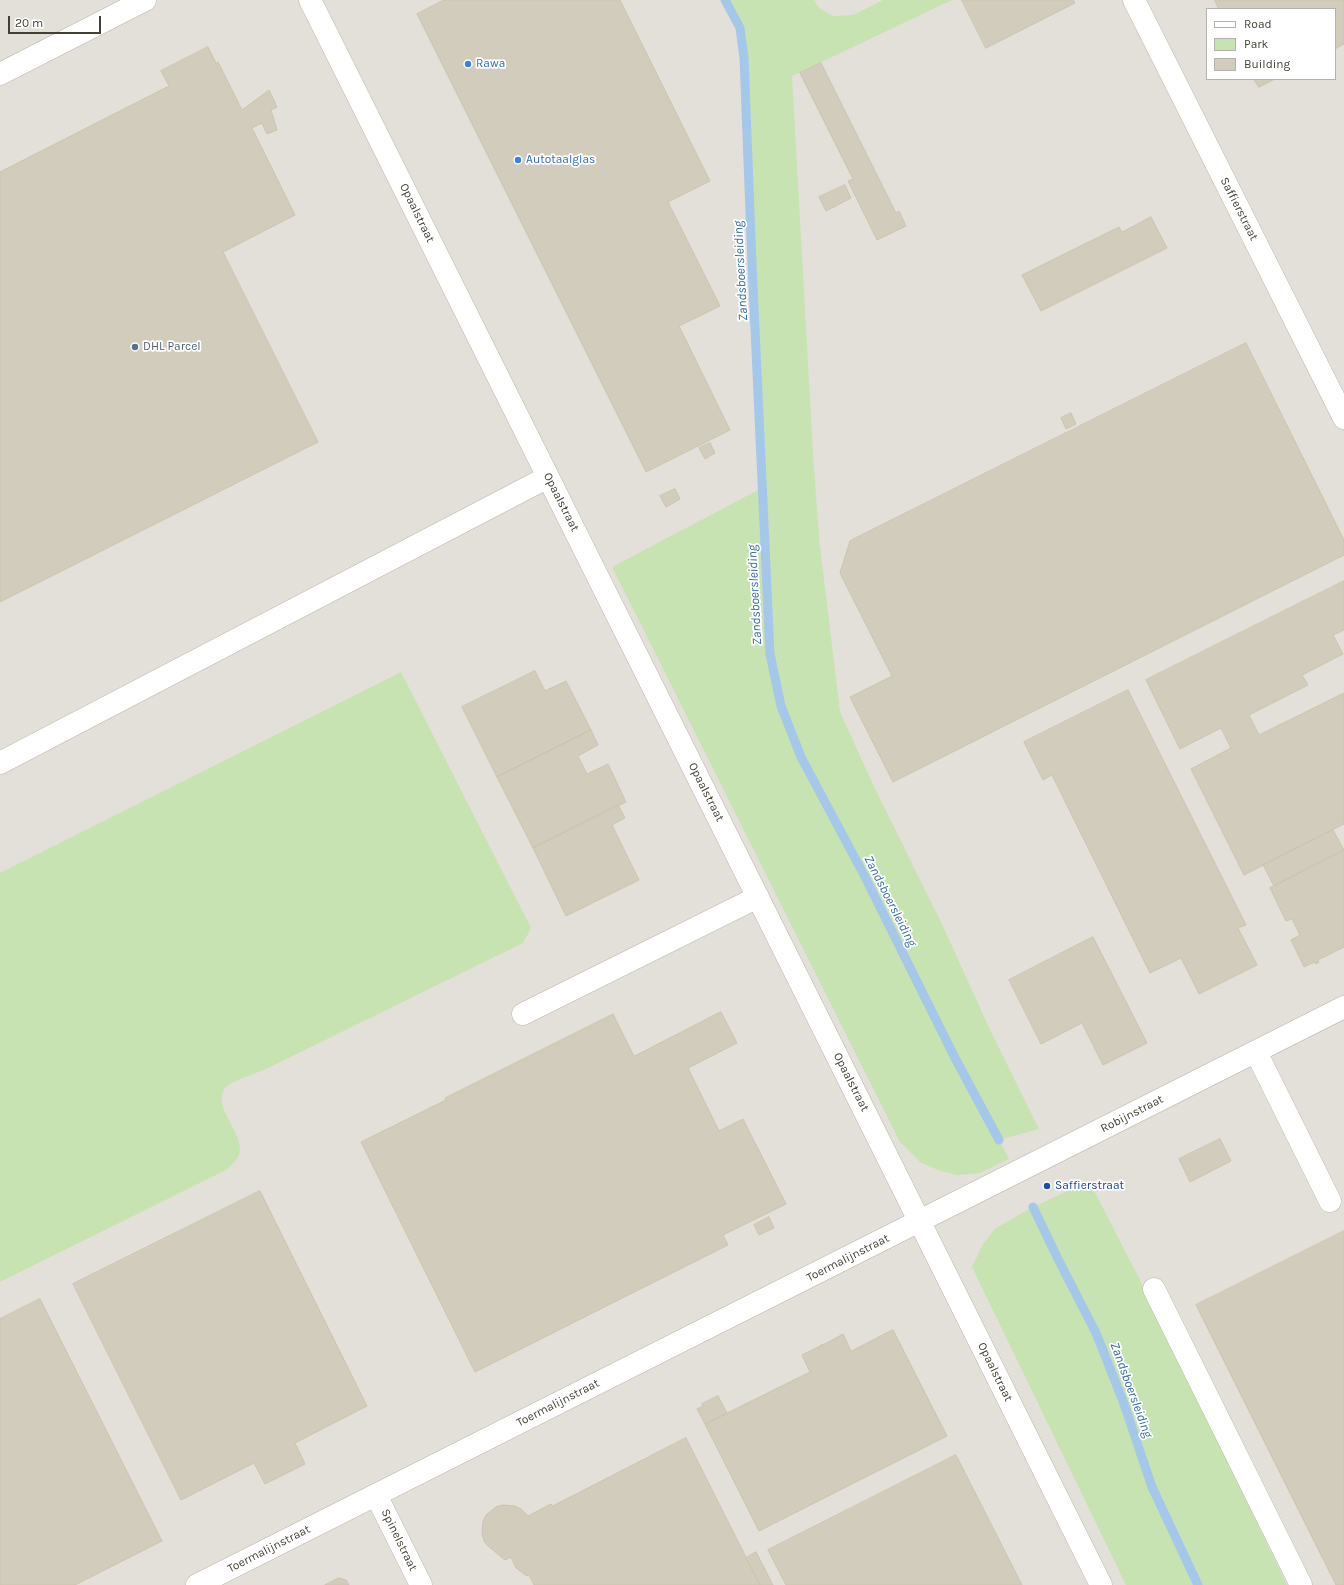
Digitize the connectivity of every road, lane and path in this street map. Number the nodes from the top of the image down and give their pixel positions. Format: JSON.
{"nodes":[{"id":1,"x":145,"y":0,"type":"edge"},
{"id":2,"x":310,"y":0,"type":"edge"},
{"id":3,"x":1134,"y":0,"type":"edge"},
{"id":4,"x":0,"y":74,"type":"edge"},
{"id":5,"x":1344,"y":418,"type":"edge"},
{"id":6,"x":548,"y":476,"type":"junction"},
{"id":7,"x":0,"y":763,"type":"edge"},
{"id":8,"x":758,"y":897,"type":"junction"},
{"id":9,"x":1344,"y":1008,"type":"edge"},
{"id":10,"x":523,"y":1014,"type":"dead end"},
{"id":11,"x":1256,"y":1052,"type":"junction"},
{"id":12,"x":1330,"y":1201,"type":"dead end"},
{"id":13,"x":920,"y":1221,"type":"junction"},
{"id":14,"x":1154,"y":1289,"type":"dead end"},
{"id":15,"x":376,"y":1495,"type":"junction"},
{"id":16,"x":197,"y":1585,"type":"edge"},
{"id":17,"x":421,"y":1585,"type":"edge"},
{"id":18,"x":1101,"y":1585,"type":"edge"},
{"id":19,"x":1301,"y":1585,"type":"edge"}],
"edges":[{"from":1,"to":4,"type":"street"},
{"from":2,"to":6,"type":"street","name":"Opaalstraat"},
{"from":3,"to":5,"type":"street","name":"Saffierstraat"},
{"from":6,"to":7,"type":"street"},
{"from":6,"to":8,"type":"street","name":"Opaalstraat"},
{"from":8,"to":10,"type":"street"},
{"from":8,"to":13,"type":"street","name":"Opaalstraat"},
{"from":9,"to":11,"type":"street","name":"Robijnstraat"},
{"from":11,"to":12,"type":"street"},
{"from":11,"to":13,"type":"street","name":"Robijnstraat"},
{"from":13,"to":15,"type":"street","name":"Toermalijnstraat"},
{"from":13,"to":18,"type":"street","name":"Opaalstraat"},
{"from":14,"to":19,"type":"street"},
{"from":15,"to":16,"type":"street","name":"Toermalijnstraat"},
{"from":15,"to":17,"type":"street","name":"Spinelstraat"}]}
